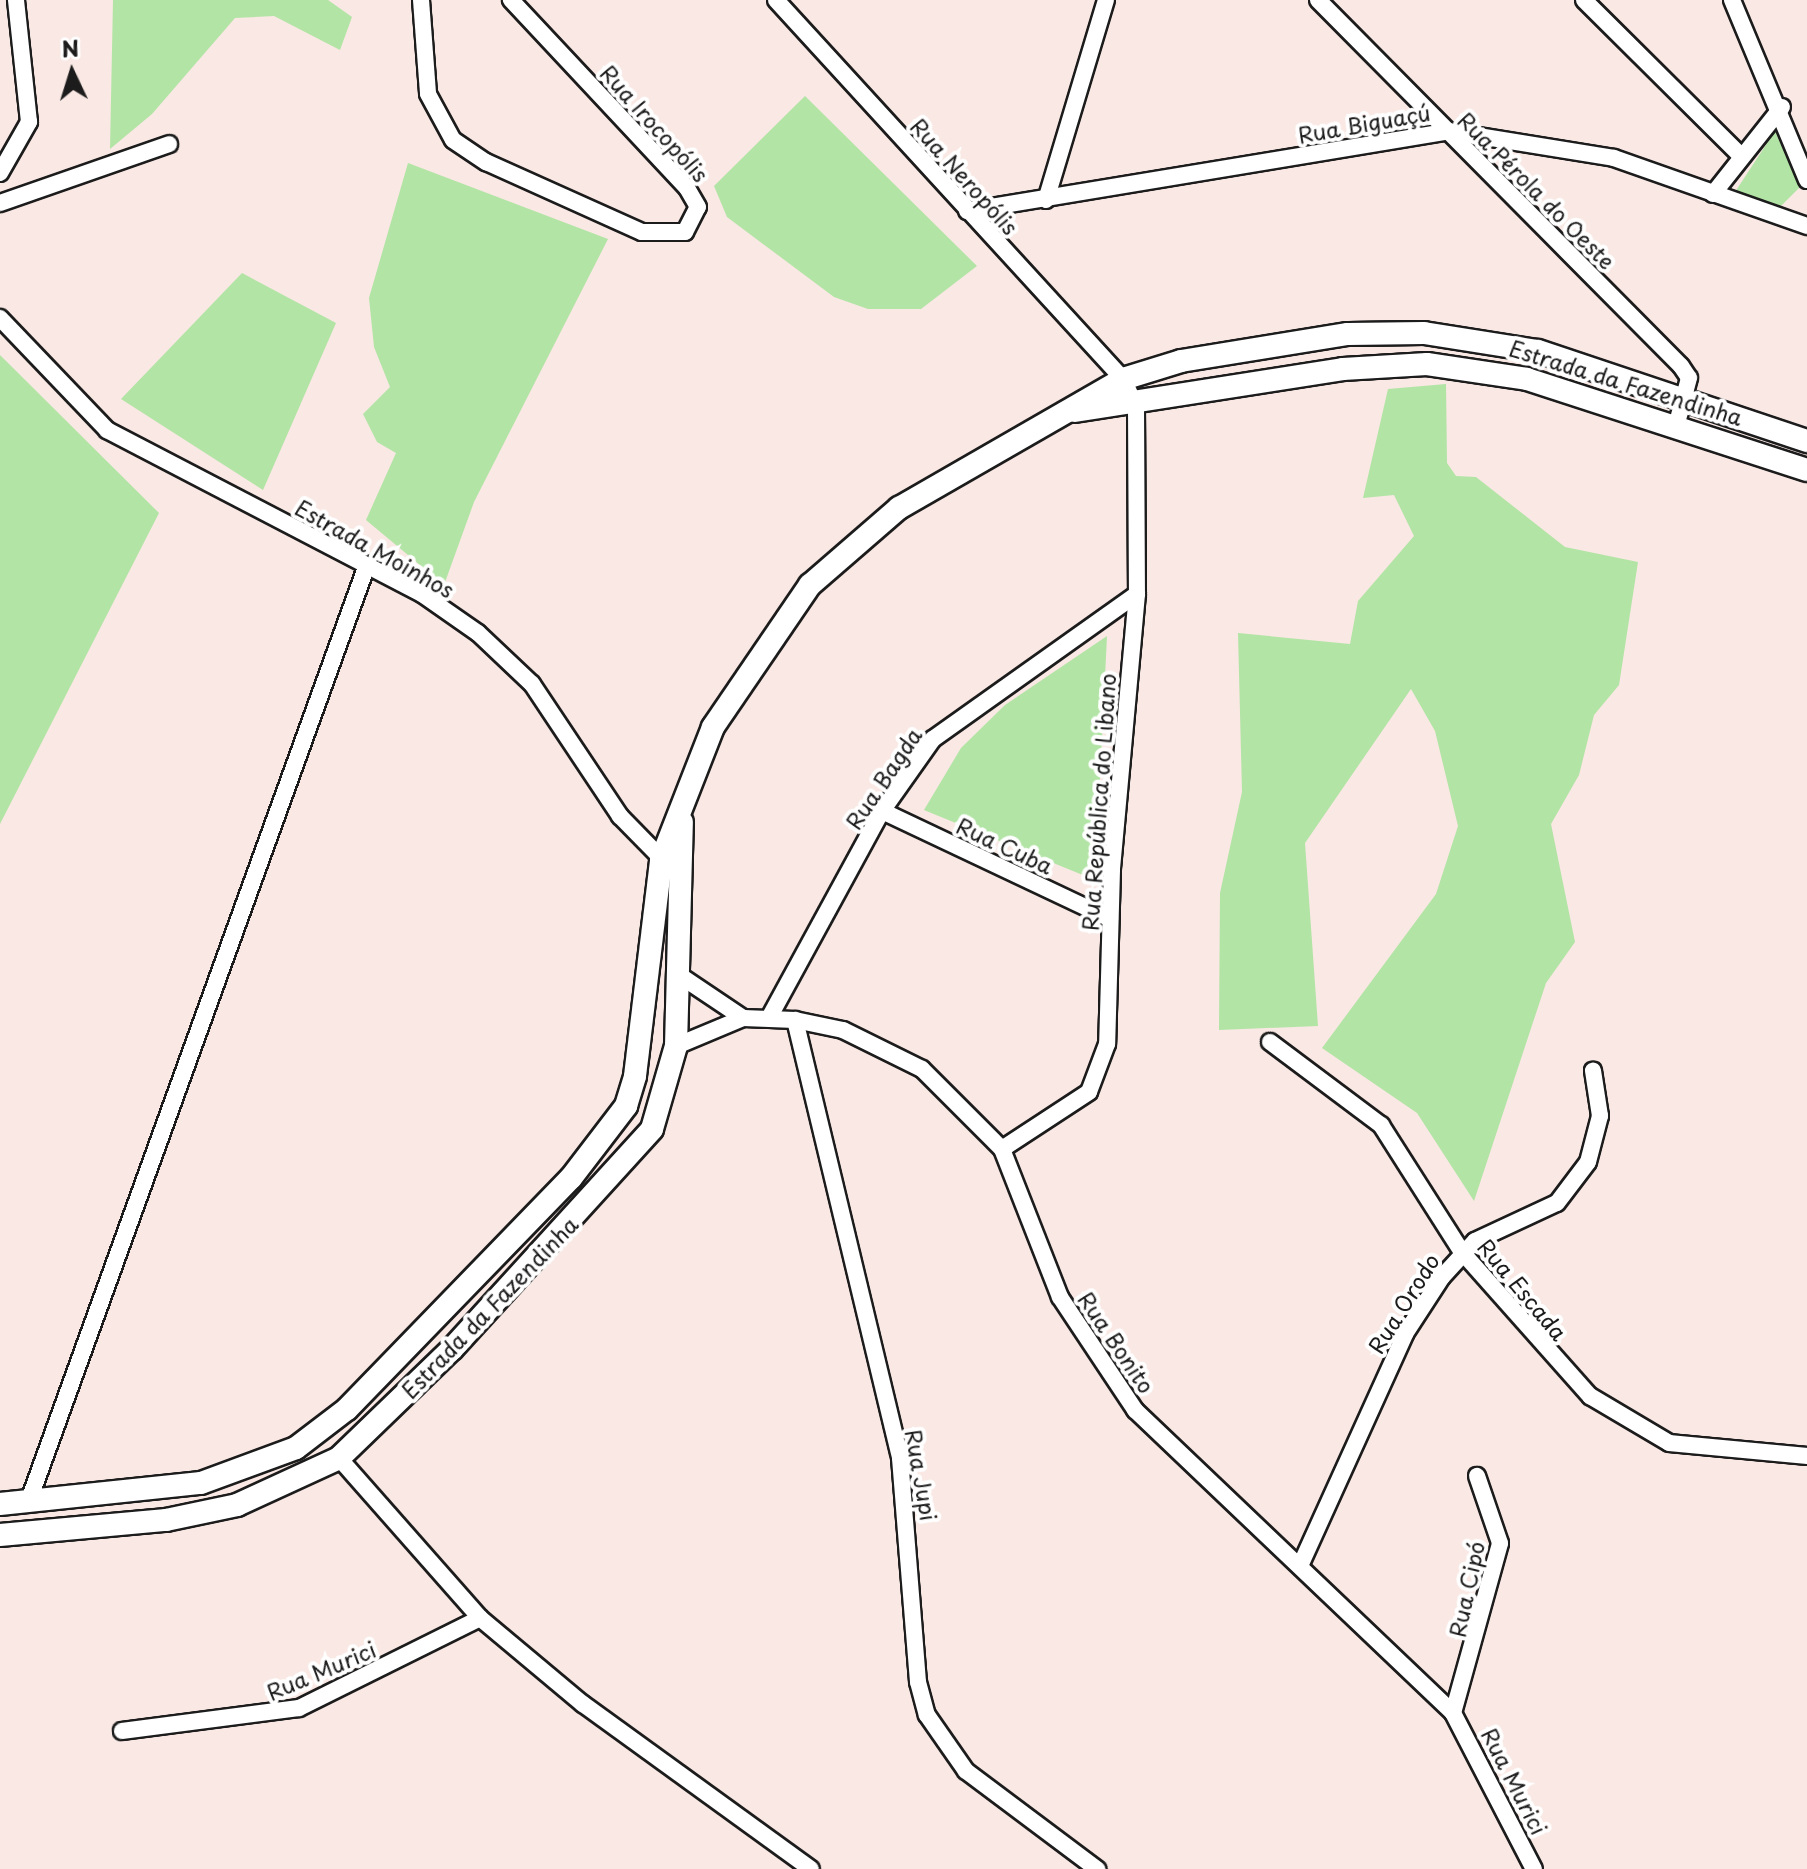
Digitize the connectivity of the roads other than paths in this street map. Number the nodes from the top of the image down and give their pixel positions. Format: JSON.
{"nodes":[{"id":1,"x":16,"y":0,"type":"edge"},
{"id":2,"x":421,"y":0,"type":"edge"},
{"id":3,"x":511,"y":0,"type":"edge"},
{"id":4,"x":776,"y":0,"type":"edge"},
{"id":5,"x":1106,"y":0,"type":"edge"},
{"id":6,"x":1318,"y":0,"type":"edge"},
{"id":7,"x":1584,"y":0,"type":"edge"},
{"id":8,"x":1732,"y":0,"type":"edge"},
{"id":9,"x":1782,"y":107,"type":"junction"},
{"id":10,"x":1448,"y":131,"type":"junction"},
{"id":11,"x":169,"y":144,"type":"dead end"},
{"id":12,"x":1740,"y":155,"type":"junction"},
{"id":13,"x":0,"y":173,"type":"edge"},
{"id":14,"x":1807,"y":180,"type":"edge"},
{"id":15,"x":1713,"y":194,"type":"junction"},
{"id":16,"x":1046,"y":200,"type":"junction"},
{"id":17,"x":0,"y":203,"type":"edge"},
{"id":18,"x":967,"y":211,"type":"junction"},
{"id":19,"x":1807,"y":226,"type":"edge"},
{"id":20,"x":0,"y":318,"type":"edge"},
{"id":21,"x":1123,"y":379,"type":"junction"},
{"id":22,"x":1687,"y":399,"type":"junction"},
{"id":23,"x":1136,"y":407,"type":"junction"},
{"id":24,"x":1073,"y":412,"type":"junction"},
{"id":25,"x":1677,"y":423,"type":"junction"},
{"id":26,"x":1807,"y":441,"type":"edge"},
{"id":27,"x":1807,"y":470,"type":"edge"},
{"id":28,"x":366,"y":568,"type":"junction"},
{"id":29,"x":1137,"y":594,"type":"junction"},
{"id":30,"x":682,"y":809,"type":"junction"},
{"id":31,"x":882,"y":811,"type":"junction"},
{"id":32,"x":661,"y":860,"type":"junction"},
{"id":33,"x":680,"y":874,"type":"junction"},
{"id":34,"x":1110,"y":919,"type":"junction"},
{"id":35,"x":679,"y":975,"type":"junction"},
{"id":36,"x":743,"y":1018,"type":"junction"},
{"id":37,"x":769,"y":1018,"type":"junction"},
{"id":38,"x":795,"y":1020,"type":"junction"},
{"id":39,"x":1270,"y":1042,"type":"dead end"},
{"id":40,"x":676,"y":1046,"type":"junction"},
{"id":41,"x":1593,"y":1071,"type":"dead end"},
{"id":42,"x":1002,"y":1149,"type":"junction"},
{"id":43,"x":1462,"y":1252,"type":"junction"},
{"id":44,"x":1807,"y":1456,"type":"edge"},
{"id":45,"x":339,"y":1458,"type":"junction"},
{"id":46,"x":1477,"y":1476,"type":"dead end"},
{"id":47,"x":28,"y":1503,"type":"junction"},
{"id":48,"x":0,"y":1504,"type":"edge"},
{"id":49,"x":0,"y":1535,"type":"edge"},
{"id":50,"x":1300,"y":1566,"type":"junction"},
{"id":51,"x":480,"y":1618,"type":"junction"},
{"id":52,"x":1453,"y":1713,"type":"junction"},
{"id":53,"x":122,"y":1731,"type":"dead end"},
{"id":54,"x":811,"y":1869,"type":"edge"},
{"id":55,"x":1097,"y":1869,"type":"edge"},
{"id":56,"x":1534,"y":1869,"type":"edge"}],
"edges":[{"from":1,"to":13,"type":"street"},
{"from":2,"to":3,"type":"street","name":"Rua Irocopólis"},
{"from":4,"to":18,"type":"street","name":"Rua Neropólis"},
{"from":5,"to":16,"type":"street"},
{"from":6,"to":10,"type":"street","name":"Rua Pérola do Oeste"},
{"from":7,"to":12,"type":"street"},
{"from":8,"to":9,"type":"street"},
{"from":9,"to":12,"type":"street"},
{"from":9,"to":14,"type":"street"},
{"from":10,"to":15,"type":"street","name":"Rua Biguaçú"},
{"from":10,"to":16,"type":"street","name":"Rua Biguaçú"},
{"from":10,"to":22,"type":"street","name":"Rua Pérola do Oeste"},
{"from":11,"to":17,"type":"street"},
{"from":12,"to":15,"type":"street"},
{"from":15,"to":19,"type":"street","name":"Rua Biguaçú"},
{"from":16,"to":18,"type":"street","name":"Rua Biguaçú"},
{"from":18,"to":21,"type":"street","name":"Rua Neropólis"},
{"from":20,"to":28,"type":"street","name":"Estrada Moinhos"},
{"from":21,"to":22,"type":"main road","name":"Estrada da Fazendinha"},
{"from":21,"to":23,"type":"street","name":"Rua Neropólis"},
{"from":21,"to":24,"type":"main road","name":"Estrada da Fazendinha"},
{"from":22,"to":25,"type":"street"},
{"from":22,"to":26,"type":"main road","name":"Estrada da Fazendinha"},
{"from":23,"to":24,"type":"main road","name":"Estrada da Fazendinha"},
{"from":23,"to":25,"type":"main road","name":"Estrada da Fazendinha"},
{"from":23,"to":29,"type":"street","name":"Rua República do Libano"},
{"from":24,"to":30,"type":"main road","name":"Estrada da Fazendinha"},
{"from":25,"to":27,"type":"main road","name":"Estrada da Fazendinha"},
{"from":28,"to":32,"type":"street","name":"Estrada Moinhos"},
{"from":28,"to":47,"type":"street"},
{"from":29,"to":31,"type":"street","name":"Rua Bagda"},
{"from":29,"to":34,"type":"street","name":"Rua República do Libano"},
{"from":30,"to":32,"type":"main road","name":"Estrada da Fazendinha"},
{"from":30,"to":33,"type":"main road","name":"Estrada da Fazendinha"},
{"from":31,"to":34,"type":"street","name":"Rua Cuba"},
{"from":31,"to":37,"type":"street","name":"Rua Bagda"},
{"from":32,"to":33,"type":"street","name":"Estrada Moinhos"},
{"from":32,"to":47,"type":"main road","name":"Estrada da Fazendinha"},
{"from":33,"to":35,"type":"main road","name":"Estrada da Fazendinha"},
{"from":34,"to":42,"type":"street","name":"Rua República do Libano"},
{"from":35,"to":36,"type":"street"},
{"from":35,"to":40,"type":"main road","name":"Estrada da Fazendinha"},
{"from":36,"to":37,"type":"street","name":"Rua Bonito"},
{"from":36,"to":40,"type":"street"},
{"from":37,"to":38,"type":"street","name":"Rua Bonito"},
{"from":38,"to":42,"type":"street","name":"Rua Bonito"},
{"from":38,"to":55,"type":"street","name":"Rua Jupi"},
{"from":39,"to":43,"type":"street","name":"Rua Escada"},
{"from":40,"to":45,"type":"main road","name":"Estrada da Fazendinha"},
{"from":41,"to":43,"type":"street","name":"Rua Orodo"},
{"from":42,"to":50,"type":"street","name":"Rua Bonito"},
{"from":43,"to":44,"type":"street","name":"Rua Escada"},
{"from":43,"to":50,"type":"street","name":"Rua Orodo"},
{"from":45,"to":49,"type":"main road","name":"Estrada da Fazendinha"},
{"from":45,"to":51,"type":"street"},
{"from":46,"to":52,"type":"street","name":"Rua Cipó"},
{"from":47,"to":48,"type":"main road","name":"Estrada da Fazendinha"},
{"from":50,"to":52,"type":"street","name":"Rua Bonito"},
{"from":51,"to":53,"type":"street","name":"Rua Murici"},
{"from":51,"to":54,"type":"street"},
{"from":52,"to":56,"type":"street","name":"Rua Murici"}]}
